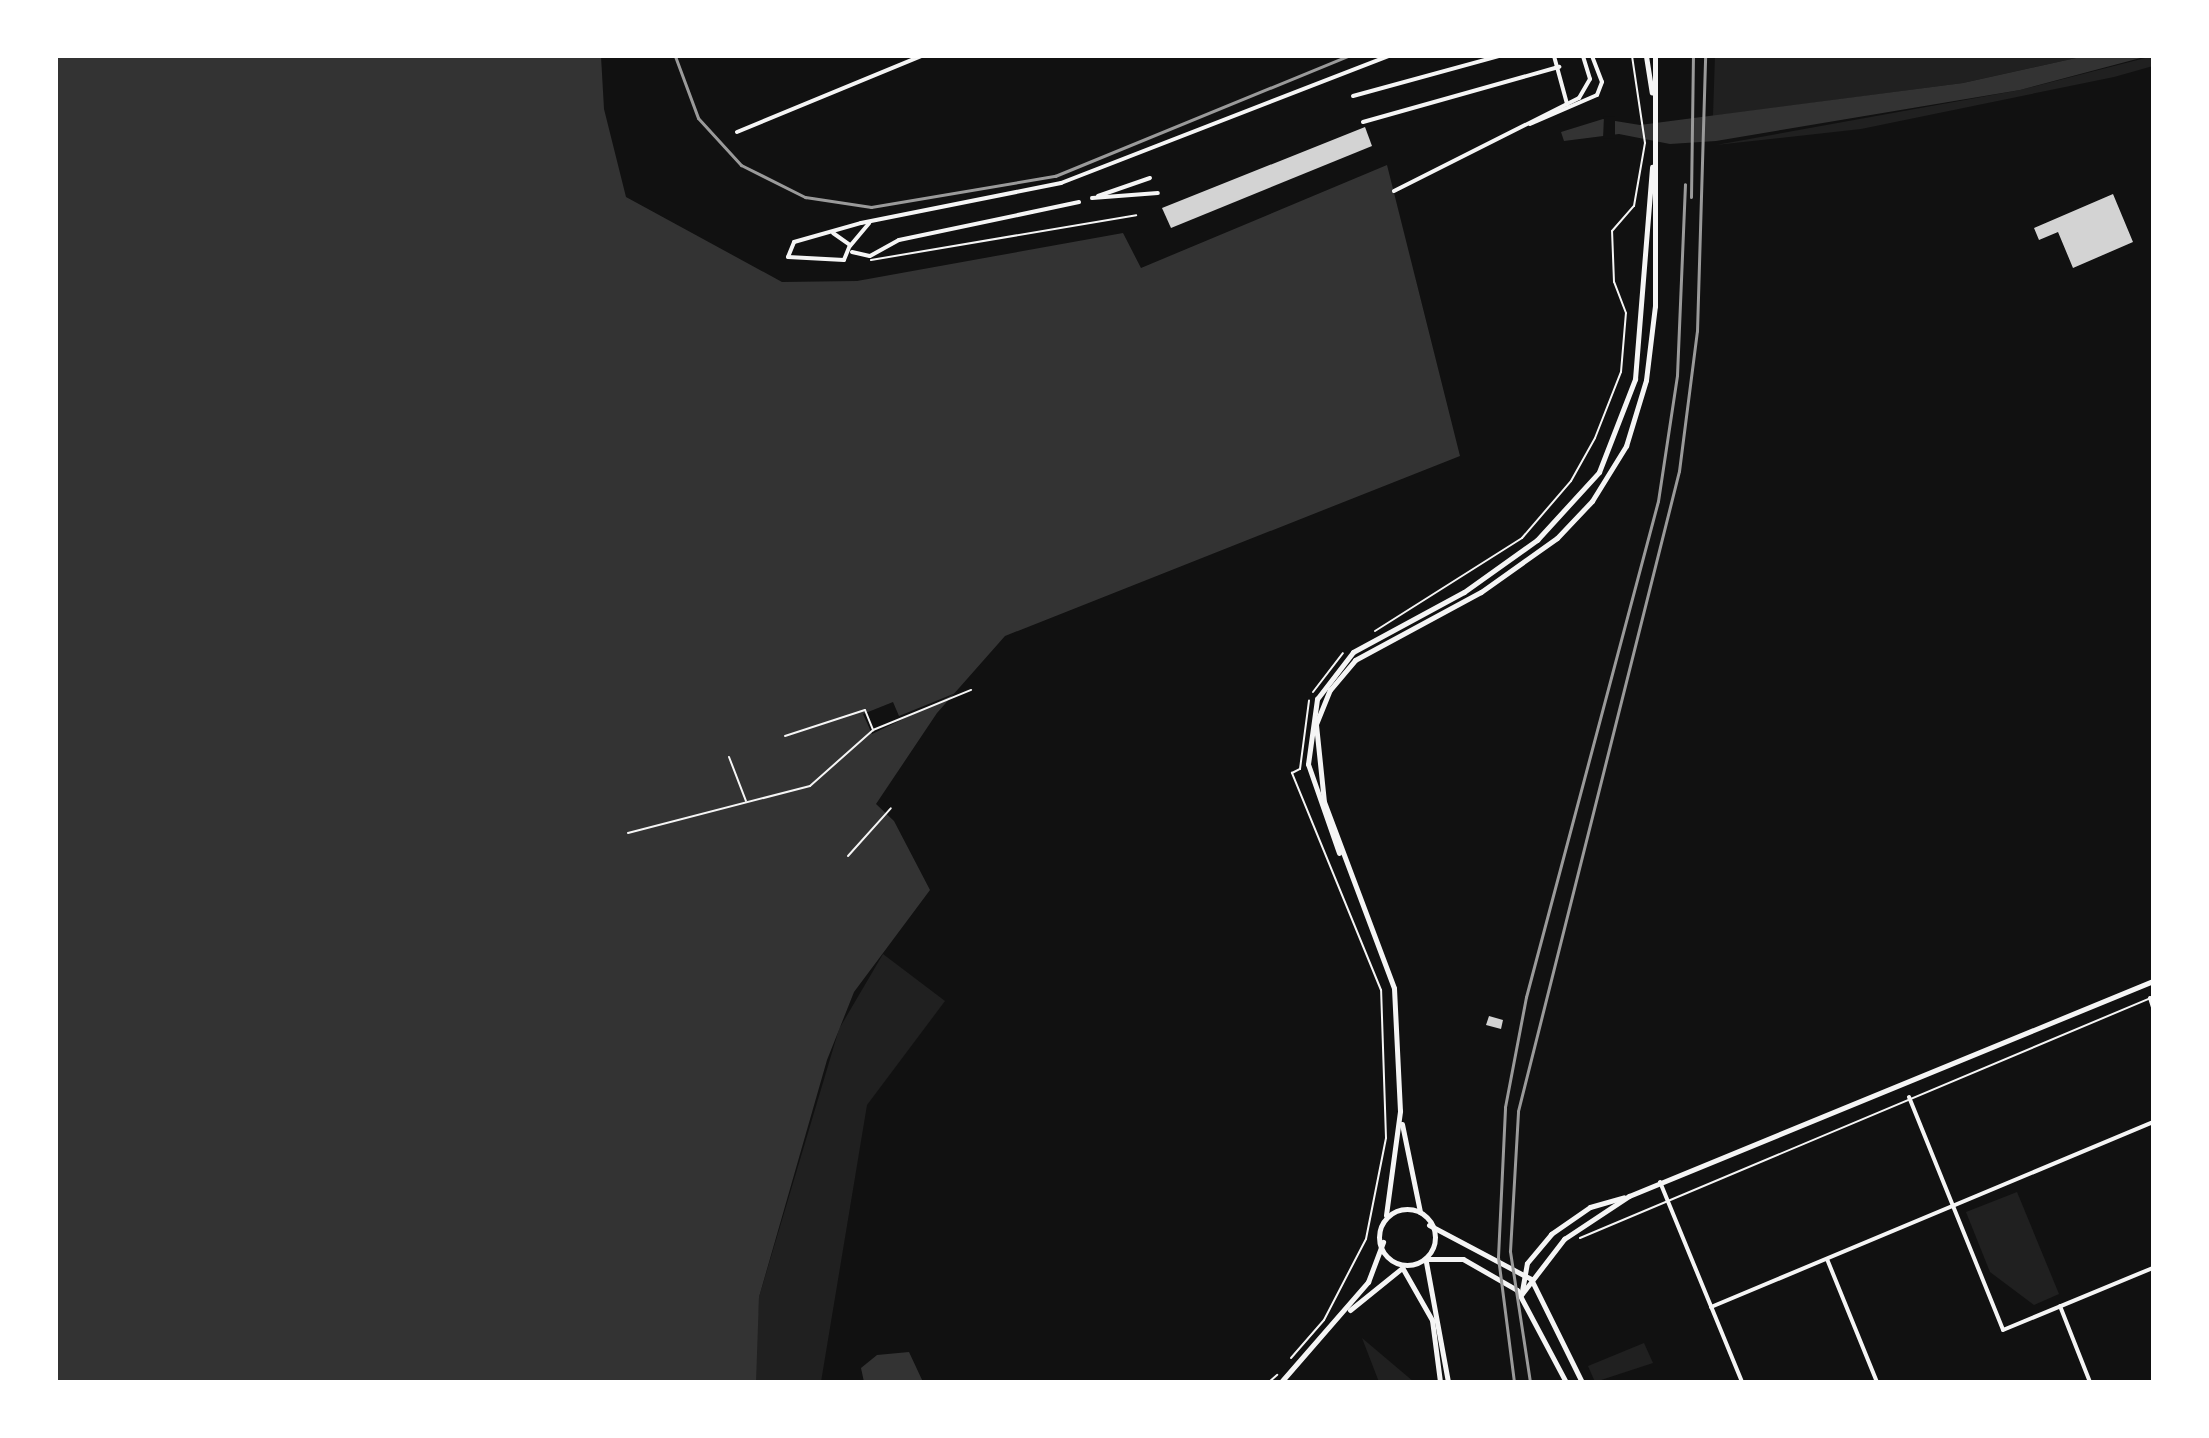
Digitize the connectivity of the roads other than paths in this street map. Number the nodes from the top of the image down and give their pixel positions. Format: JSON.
{"nodes":[{"id":1,"x":921,"y":56,"type":"edge"},
{"id":2,"x":1388,"y":56,"type":"edge"},
{"id":3,"x":1499,"y":56,"type":"edge"},
{"id":4,"x":1554,"y":56,"type":"edge"},
{"id":5,"x":1583,"y":56,"type":"edge"},
{"id":6,"x":1592,"y":56,"type":"edge"},
{"id":7,"x":1646,"y":56,"type":"edge"},
{"id":8,"x":1655,"y":56,"type":"edge"},
{"id":9,"x":1559,"y":67,"type":"junction"},
{"id":10,"x":1353,"y":96,"type":"dead end"},
{"id":11,"x":1567,"y":104,"type":"junction"},
{"id":12,"x":1654,"y":105,"type":"junction"},
{"id":13,"x":1567,"y":112,"type":"junction"},
{"id":14,"x":1536,"y":120,"type":"junction"},
{"id":15,"x":1363,"y":122,"type":"dead end"},
{"id":16,"x":737,"y":132,"type":"dead end"},
{"id":17,"x":1654,"y":143,"type":"junction"},
{"id":18,"x":1150,"y":178,"type":"dead end"},
{"id":19,"x":1394,"y":191,"type":"dead end"},
{"id":20,"x":1158,"y":193,"type":"dead end"},
{"id":21,"x":1079,"y":202,"type":"dead end"},
{"id":22,"x":1136,"y":215,"type":"dead end"},
{"id":23,"x":875,"y":220,"type":"junction"},
{"id":24,"x":833,"y":233,"type":"junction"},
{"id":25,"x":850,"y":249,"type":"junction"},
{"id":26,"x":871,"y":260,"type":"dead end"},
{"id":27,"x":1599,"y":472,"type":"junction"},
{"id":28,"x":1609,"y":477,"type":"junction"},
{"id":29,"x":1591,"y":483,"type":"junction"},
{"id":30,"x":1600,"y":490,"type":"junction"},
{"id":31,"x":1345,"y":864,"type":"junction"},
{"id":32,"x":2153,"y":981,"type":"edge"},
{"id":33,"x":2151,"y":998,"type":"edge"},
{"id":34,"x":2153,"y":1007,"type":"edge"},
{"id":35,"x":1909,"y":1097,"type":"junction"},
{"id":36,"x":1400,"y":1111,"type":"junction"},
{"id":37,"x":2153,"y":1122,"type":"edge"},
{"id":38,"x":1660,"y":1182,"type":"junction"},
{"id":39,"x":1629,"y":1196,"type":"junction"},
{"id":40,"x":1667,"y":1197,"type":"junction"},
{"id":41,"x":1953,"y":1207,"type":"junction"},
{"id":42,"x":1420,"y":1212,"type":"junction"},
{"id":43,"x":1386,"y":1215,"type":"junction"},
{"id":44,"x":1429,"y":1225,"type":"junction"},
{"id":45,"x":1580,"y":1238,"type":"dead end"},
{"id":46,"x":1383,"y":1242,"type":"junction"},
{"id":47,"x":1426,"y":1259,"type":"junction"},
{"id":48,"x":1827,"y":1259,"type":"junction"},
{"id":49,"x":1403,"y":1268,"type":"junction"},
{"id":50,"x":2153,"y":1268,"type":"edge"},
{"id":51,"x":1523,"y":1273,"type":"junction"},
{"id":52,"x":1531,"y":1279,"type":"junction"},
{"id":53,"x":1521,"y":1295,"type":"junction"},
{"id":54,"x":2060,"y":1306,"type":"junction"},
{"id":55,"x":1711,"y":1307,"type":"junction"},
{"id":56,"x":1343,"y":1316,"type":"junction"},
{"id":57,"x":1281,"y":1382,"type":"edge"},
{"id":58,"x":1440,"y":1382,"type":"edge"},
{"id":59,"x":1448,"y":1382,"type":"edge"},
{"id":60,"x":1566,"y":1382,"type":"edge"},
{"id":61,"x":1582,"y":1382,"type":"edge"},
{"id":62,"x":1742,"y":1382,"type":"edge"},
{"id":63,"x":1877,"y":1382,"type":"edge"},
{"id":64,"x":2090,"y":1382,"type":"edge"}],
"edges":[{"from":1,"to":16,"type":"street"},
{"from":2,"to":23,"type":"street"},
{"from":3,"to":10,"type":"street"},
{"from":4,"to":9,"type":"street"},
{"from":5,"to":11,"type":"street"},
{"from":6,"to":13,"type":"street"},
{"from":7,"to":12,"type":"main road"},
{"from":8,"to":12,"type":"main road"},
{"from":9,"to":11,"type":"street"},
{"from":9,"to":15,"type":"street"},
{"from":11,"to":13,"type":"street"},
{"from":11,"to":14,"type":"street"},
{"from":12,"to":17,"type":"main road"},
{"from":13,"to":14,"type":"street"},
{"from":14,"to":19,"type":"street"},
{"from":17,"to":27,"type":"main road"},
{"from":17,"to":28,"type":"main road"},
{"from":18,"to":20,"type":"street"},
{"from":21,"to":25,"type":"street"},
{"from":22,"to":26,"type":"lane"},
{"from":23,"to":24,"type":"street"},
{"from":23,"to":25,"type":"street"},
{"from":24,"to":25,"type":"street"},
{"from":24,"to":25,"type":"street"},
{"from":27,"to":28,"type":"main road"},
{"from":27,"to":29,"type":"main road"},
{"from":28,"to":30,"type":"main road"},
{"from":29,"to":30,"type":"main road"},
{"from":29,"to":31,"type":"main road"},
{"from":30,"to":31,"type":"main road"},
{"from":31,"to":36,"type":"main road"},
{"from":32,"to":38,"type":"main road"},
{"from":33,"to":34,"type":"street"},
{"from":33,"to":35,"type":"lane"},
{"from":35,"to":40,"type":"lane"},
{"from":35,"to":41,"type":"street"},
{"from":36,"to":42,"type":"main road"},
{"from":36,"to":43,"type":"main road"},
{"from":37,"to":41,"type":"street"},
{"from":38,"to":39,"type":"main road"},
{"from":38,"to":40,"type":"street"},
{"from":39,"to":51,"type":"main road"},
{"from":39,"to":52,"type":"main road"},
{"from":40,"to":45,"type":"lane"},
{"from":40,"to":55,"type":"street"},
{"from":41,"to":48,"type":"street"},
{"from":41,"to":54,"type":"street"},
{"from":42,"to":43,"type":"main road"},
{"from":42,"to":44,"type":"main road"},
{"from":43,"to":46,"type":"main road"},
{"from":44,"to":47,"type":"main road"},
{"from":44,"to":51,"type":"main road"},
{"from":46,"to":49,"type":"main road"},
{"from":46,"to":56,"type":"main road"},
{"from":47,"to":49,"type":"main road"},
{"from":47,"to":53,"type":"main road"},
{"from":47,"to":59,"type":"main road"},
{"from":48,"to":55,"type":"street"},
{"from":48,"to":63,"type":"street"},
{"from":49,"to":56,"type":"main road"},
{"from":49,"to":58,"type":"main road"},
{"from":50,"to":54,"type":"street"},
{"from":51,"to":52,"type":"main road"},
{"from":51,"to":53,"type":"main road"},
{"from":52,"to":53,"type":"main road"},
{"from":52,"to":61,"type":"main road"},
{"from":53,"to":60,"type":"main road"},
{"from":54,"to":64,"type":"street"},
{"from":55,"to":62,"type":"street"},
{"from":56,"to":57,"type":"main road"}]}
